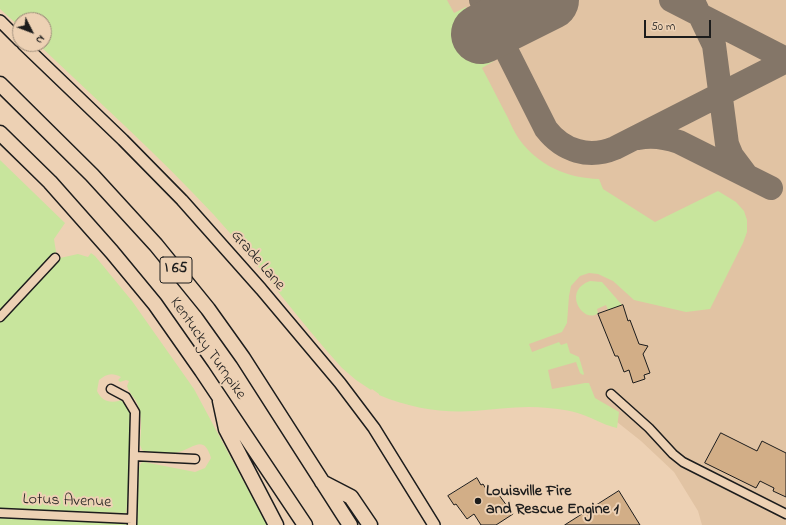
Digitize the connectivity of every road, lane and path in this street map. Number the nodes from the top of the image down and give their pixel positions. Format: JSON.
{"nodes":[{"id":1,"x":0,"y":22,"type":"edge"},
{"id":2,"x":12,"y":33,"type":"edge"},
{"id":3,"x":31,"y":52,"type":"edge"},
{"id":4,"x":0,"y":84,"type":"edge"},
{"id":5,"x":0,"y":133,"type":"edge"},
{"id":6,"x":55,"y":258,"type":"dead end"},
{"id":7,"x":0,"y":317,"type":"edge"},
{"id":8,"x":111,"y":389,"type":"dead end"},
{"id":9,"x":611,"y":394,"type":"dead end"},
{"id":10,"x":219,"y":396,"type":"junction"},
{"id":11,"x":134,"y":456,"type":"junction"},
{"id":12,"x":196,"y":458,"type":"dead end"},
{"id":13,"x":321,"y":482,"type":"junction"},
{"id":14,"x":0,"y":513,"type":"edge"},
{"id":15,"x":786,"y":514,"type":"edge"},
{"id":16,"x":132,"y":522,"type":"edge"},
{"id":17,"x":276,"y":525,"type":"edge"},
{"id":18,"x":305,"y":525,"type":"edge"},
{"id":19,"x":350,"y":525,"type":"edge"},
{"id":20,"x":370,"y":525,"type":"edge"},
{"id":21,"x":434,"y":525,"type":"edge"}],
"edges":[{"from":1,"to":2,"type":"main road"},
{"from":3,"to":21,"type":"main road","name":"Grade Lane"},
{"from":4,"to":13,"type":"highway","number":"I 65"},
{"from":5,"to":10,"type":"highway","name":"Kentucky Turnpike","number":"I 65"},
{"from":6,"to":7,"type":"street"},
{"from":8,"to":11,"type":"street"},
{"from":9,"to":15,"type":"street"},
{"from":10,"to":17,"type":"highway"},
{"from":10,"to":18,"type":"highway","name":"Kentucky Turnpike","number":"I 65"},
{"from":11,"to":12,"type":"street"},
{"from":11,"to":16,"type":"street"},
{"from":13,"to":19,"type":"highway","number":"I 65"},
{"from":13,"to":20,"type":"highway"},
{"from":14,"to":16,"type":"street","name":"Lotus Avenue"}]}
